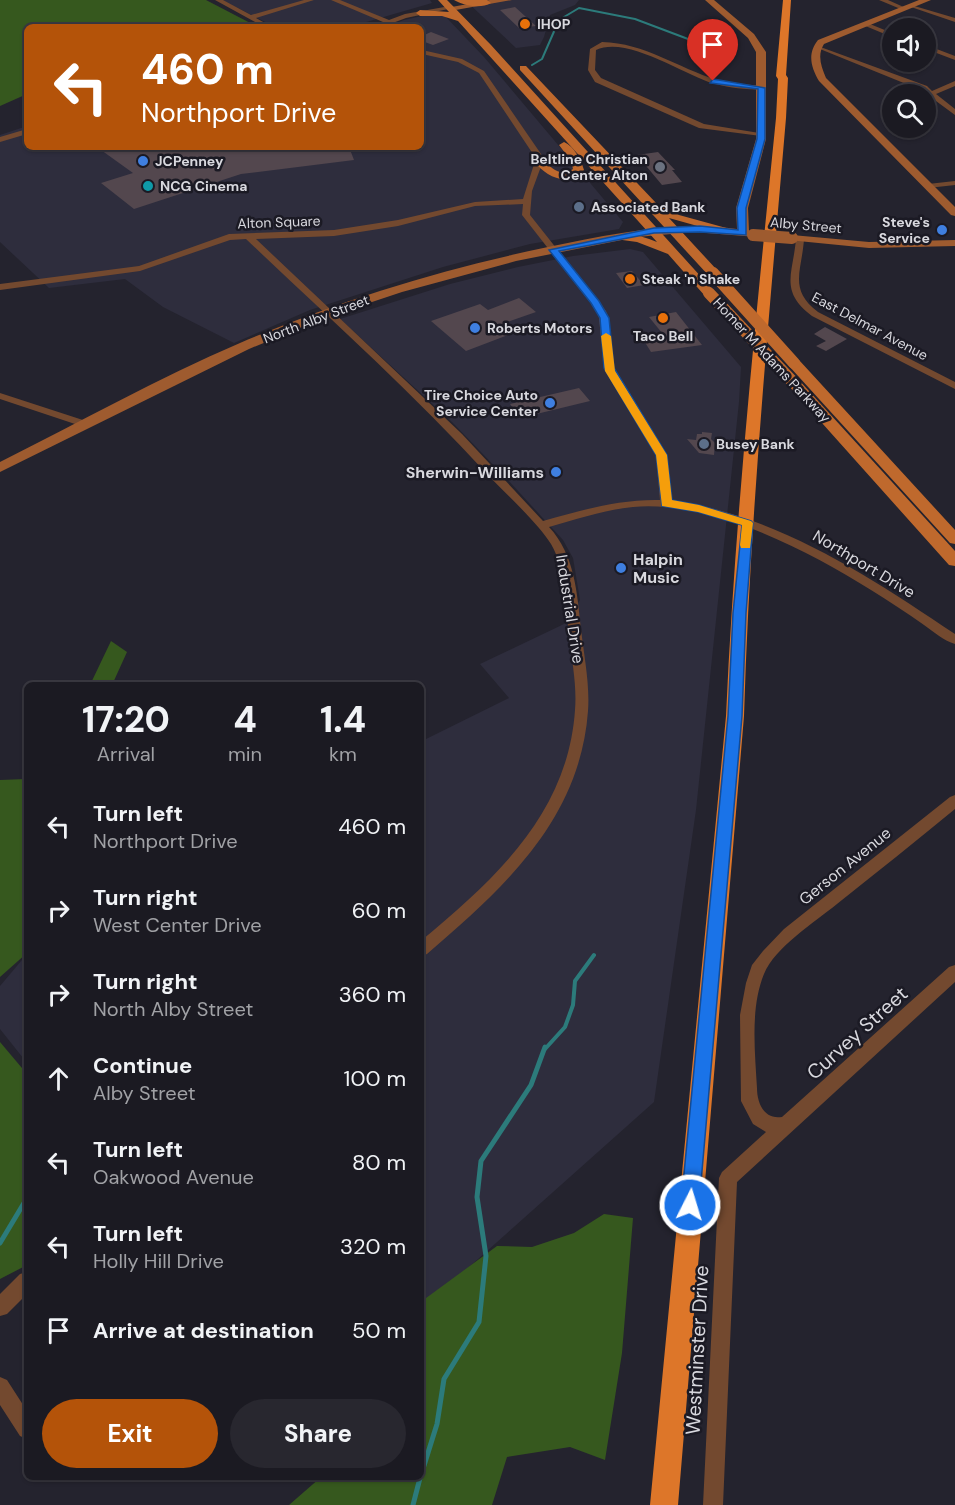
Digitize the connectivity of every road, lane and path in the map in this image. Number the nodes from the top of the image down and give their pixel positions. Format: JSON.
{"nodes":[{"id":1,"x":218,"y":0,"type":"edge"},
{"id":2,"x":311,"y":0,"type":"edge"},
{"id":3,"x":334,"y":0,"type":"edge"},
{"id":4,"x":441,"y":0,"type":"edge"},
{"id":5,"x":508,"y":0,"type":"edge"},
{"id":6,"x":709,"y":0,"type":"edge"},
{"id":7,"x":787,"y":0,"type":"edge"},
{"id":8,"x":795,"y":0,"type":"edge"},
{"id":9,"x":882,"y":0,"type":"edge"},
{"id":10,"x":927,"y":0,"type":"edge"},
{"id":11,"x":487,"y":3,"type":"junction"},
{"id":12,"x":909,"y":7,"type":"junction"},
{"id":13,"x":459,"y":8,"type":"edge"},
{"id":14,"x":420,"y":13,"type":"junction"},
{"id":15,"x":251,"y":17,"type":"junction"},
{"id":16,"x":955,"y":20,"type":"edge"},
{"id":17,"x":386,"y":21,"type":"junction"},
{"id":18,"x":264,"y":24,"type":"edge"},
{"id":19,"x":381,"y":24,"type":"edge"},
{"id":20,"x":864,"y":24,"type":"junction"},
{"id":21,"x":882,"y":31,"type":"edge"},
{"id":22,"x":817,"y":46,"type":"junction"},
{"id":23,"x":488,"y":47,"type":"junction"},
{"id":24,"x":936,"y":51,"type":"edge"},
{"id":25,"x":424,"y":52,"type":"edge"},
{"id":26,"x":955,"y":58,"type":"edge"},
{"id":27,"x":783,"y":78,"type":"junction"},
{"id":28,"x":955,"y":83,"type":"edge"},
{"id":29,"x":915,"y":84,"type":"edge"},
{"id":30,"x":761,"y":88,"type":"junction"},
{"id":31,"x":936,"y":91,"type":"edge"},
{"id":32,"x":936,"y":96,"type":"edge"},
{"id":33,"x":955,"y":113,"type":"edge"},
{"id":34,"x":24,"y":132,"type":"edge"},
{"id":35,"x":761,"y":134,"type":"junction"},
{"id":36,"x":0,"y":140,"type":"edge"},
{"id":37,"x":539,"y":161,"type":"junction"},
{"id":38,"x":955,"y":183,"type":"edge"},
{"id":39,"x":928,"y":186,"type":"junction"},
{"id":40,"x":643,"y":195,"type":"junction"},
{"id":41,"x":492,"y":201,"type":"junction"},
{"id":42,"x":526,"y":201,"type":"junction"},
{"id":43,"x":955,"y":213,"type":"edge"},
{"id":44,"x":640,"y":215,"type":"junction"},
{"id":45,"x":529,"y":219,"type":"junction"},
{"id":46,"x":674,"y":229,"type":"junction"},
{"id":47,"x":654,"y":231,"type":"junction"},
{"id":48,"x":726,"y":231,"type":"junction"},
{"id":49,"x":748,"y":234,"type":"junction"},
{"id":50,"x":247,"y":235,"type":"junction"},
{"id":51,"x":296,"y":236,"type":"junction"},
{"id":52,"x":620,"y":237,"type":"junction"},
{"id":53,"x":796,"y":239,"type":"junction"},
{"id":54,"x":955,"y":243,"type":"edge"},
{"id":55,"x":553,"y":250,"type":"junction"},
{"id":56,"x":274,"y":251,"type":"junction"},
{"id":57,"x":676,"y":255,"type":"junction"},
{"id":58,"x":0,"y":287,"type":"edge"},
{"id":59,"x":729,"y":291,"type":"junction"},
{"id":60,"x":326,"y":313,"type":"junction"},
{"id":61,"x":955,"y":386,"type":"edge"},
{"id":62,"x":0,"y":396,"type":"edge"},
{"id":63,"x":85,"y":424,"type":"junction"},
{"id":64,"x":0,"y":468,"type":"edge"},
{"id":65,"x":666,"y":503,"type":"junction"},
{"id":66,"x":747,"y":523,"type":"junction"},
{"id":67,"x":542,"y":525,"type":"junction"},
{"id":68,"x":955,"y":539,"type":"edge"},
{"id":69,"x":955,"y":561,"type":"edge"},
{"id":70,"x":955,"y":640,"type":"edge"},
{"id":71,"x":955,"y":801,"type":"edge"},
{"id":72,"x":424,"y":947,"type":"edge"},
{"id":73,"x":955,"y":972,"type":"edge"},
{"id":74,"x":786,"y":1125,"type":"junction"},
{"id":75,"x":24,"y":1284,"type":"edge"},
{"id":76,"x":0,"y":1307,"type":"edge"},
{"id":77,"x":0,"y":1387,"type":"edge"},
{"id":78,"x":24,"y":1424,"type":"edge"},
{"id":79,"x":664,"y":1505,"type":"edge"},
{"id":80,"x":712,"y":1505,"type":"edge"}],
"edges":[{"from":1,"to":15,"type":"street"},
{"from":2,"to":15,"type":"street"},
{"from":3,"to":17,"type":"street"},
{"from":4,"to":13,"type":"main road","name":"Homer M Adams Parkway"},
{"from":4,"to":14,"type":"main road"},
{"from":5,"to":11,"type":"street"},
{"from":6,"to":30,"type":"street"},
{"from":7,"to":27,"type":"highway"},
{"from":8,"to":27,"type":"highway"},
{"from":9,"to":12,"type":"street"},
{"from":10,"to":12,"type":"street"},
{"from":11,"to":13,"type":"main road"},
{"from":11,"to":13,"type":"main road"},
{"from":12,"to":16,"type":"street"},
{"from":12,"to":20,"type":"street"},
{"from":13,"to":14,"type":"street"},
{"from":13,"to":14,"type":"main road"},
{"from":13,"to":23,"type":"main road","name":"Homer M Adams Parkway"},
{"from":13,"to":40,"type":"main road","name":"Homer M Adams Parkway"},
{"from":14,"to":17,"type":"street"},
{"from":15,"to":18,"type":"street"},
{"from":17,"to":19,"type":"street"},
{"from":20,"to":21,"type":"street"},
{"from":20,"to":22,"type":"street"},
{"from":22,"to":29,"type":"street"},
{"from":22,"to":39,"type":"street"},
{"from":23,"to":37,"type":"main road"},
{"from":23,"to":44,"type":"main road","name":"Homer M Adams Parkway"},
{"from":24,"to":26,"type":"street"},
{"from":25,"to":37,"type":"street"},
{"from":27,"to":66,"type":"highway"},
{"from":28,"to":31,"type":"street"},
{"from":30,"to":35,"type":"street"},
{"from":30,"to":35,"type":"street"},
{"from":32,"to":33,"type":"street"},
{"from":34,"to":36,"type":"street"},
{"from":35,"to":49,"type":"street"},
{"from":37,"to":42,"type":"street"},
{"from":38,"to":39,"type":"street"},
{"from":39,"to":43,"type":"street"},
{"from":40,"to":46,"type":"main road","name":"Homer M Adams Parkway"},
{"from":40,"to":48,"type":"main road"},
{"from":41,"to":42,"type":"street","name":"Alton Square"},
{"from":41,"to":45,"type":"street"},
{"from":41,"to":51,"type":"street","name":"Alton Square"},
{"from":42,"to":45,"type":"street"},
{"from":44,"to":47,"type":"main road","name":"Homer M Adams Parkway"},
{"from":44,"to":52,"type":"main road"},
{"from":45,"to":55,"type":"street"},
{"from":46,"to":47,"type":"street","name":"Alby Street"},
{"from":46,"to":48,"type":"street","name":"Alby Street"},
{"from":46,"to":59,"type":"main road","name":"Homer M Adams Parkway","bridge":true},
{"from":47,"to":52,"type":"street","name":"North Alby Street"},
{"from":47,"to":57,"type":"main road","name":"Homer M Adams Parkway"},
{"from":48,"to":49,"type":"street","name":"Alby Street"},
{"from":48,"to":59,"type":"main road"},
{"from":49,"to":53,"type":"street","name":"Alby Street","bridge":true},
{"from":50,"to":51,"type":"street","name":"Alton Square"},
{"from":50,"to":56,"type":"street","name":"Industrial Drive"},
{"from":50,"to":58,"type":"street","name":"Alton Square"},
{"from":51,"to":56,"type":"street"},
{"from":52,"to":55,"type":"street","name":"North Alby Street"},
{"from":52,"to":57,"type":"main road"},
{"from":53,"to":54,"type":"street","name":"Alby Street"},
{"from":53,"to":61,"type":"street","name":"East Delmar Avenue"},
{"from":55,"to":60,"type":"street","name":"North Alby Street"},
{"from":55,"to":65,"type":"street"},
{"from":56,"to":60,"type":"street","name":"Industrial Drive"},
{"from":57,"to":69,"type":"main road","name":"Homer M Adams Parkway","bridge":true},
{"from":59,"to":68,"type":"main road","name":"Homer M Adams Parkway","bridge":true},
{"from":60,"to":63,"type":"street","name":"North Alby Street"},
{"from":60,"to":67,"type":"street","name":"Industrial Drive"},
{"from":62,"to":63,"type":"street"},
{"from":63,"to":64,"type":"street","name":"North Alby Street"},
{"from":65,"to":66,"type":"street","name":"Northport Drive"},
{"from":65,"to":67,"type":"street","name":"Northport Drive"},
{"from":66,"to":70,"type":"street","name":"Northport Drive"},
{"from":66,"to":79,"type":"highway"},
{"from":67,"to":72,"type":"street","name":"Industrial Drive"},
{"from":71,"to":74,"type":"street","name":"Gerson Avenue"},
{"from":73,"to":74,"type":"street","name":"Curvey Street"},
{"from":74,"to":80,"type":"street","name":"Westminster Drive"},
{"from":75,"to":76,"type":"street"},
{"from":77,"to":78,"type":"street"}]}
